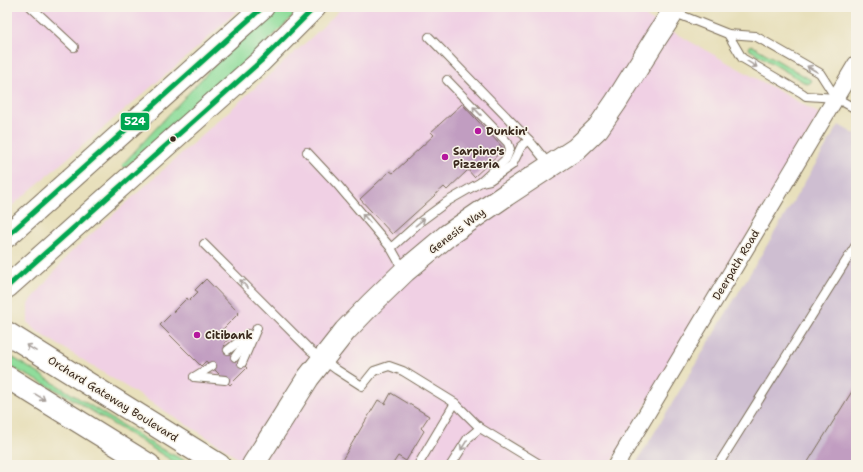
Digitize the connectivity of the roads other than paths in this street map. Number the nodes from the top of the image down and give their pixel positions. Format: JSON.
{"nodes":[{"id":1,"x":31,"y":7,"type":"edge"},
{"id":2,"x":263,"y":7,"type":"edge"},
{"id":3,"x":315,"y":7,"type":"edge"},
{"id":4,"x":668,"y":9,"type":"edge"},
{"id":5,"x":728,"y":34,"type":"junction"},
{"id":6,"x":429,"y":37,"type":"dead end"},
{"id":7,"x":74,"y":48,"type":"dead end"},
{"id":8,"x":856,"y":64,"type":"edge"},
{"id":9,"x":447,"y":80,"type":"dead end"},
{"id":10,"x":836,"y":98,"type":"junction"},
{"id":11,"x":856,"y":109,"type":"edge"},
{"id":12,"x":529,"y":140,"type":"junction"},
{"id":13,"x":307,"y":152,"type":"dead end"},
{"id":14,"x":550,"y":166,"type":"junction"},
{"id":15,"x":481,"y":182,"type":"junction"},
{"id":16,"x":7,"y":236,"type":"edge"},
{"id":17,"x":204,"y":244,"type":"dead end"},
{"id":18,"x":856,"y":245,"type":"edge"},
{"id":19,"x":391,"y":248,"type":"junction"},
{"id":20,"x":405,"y":271,"type":"junction"},
{"id":21,"x":7,"y":287,"type":"edge"},
{"id":22,"x":257,"y":328,"type":"junction"},
{"id":23,"x":7,"y":333,"type":"edge"},
{"id":24,"x":228,"y":350,"type":"dead end"},
{"id":25,"x":236,"y":357,"type":"dead end"},
{"id":26,"x":323,"y":359,"type":"junction"},
{"id":27,"x":242,"y":364,"type":"dead end"},
{"id":28,"x":212,"y":366,"type":"dead end"},
{"id":29,"x":7,"y":377,"type":"edge"},
{"id":30,"x":222,"y":377,"type":"dead end"},
{"id":31,"x":455,"y":403,"type":"junction"},
{"id":32,"x":480,"y":428,"type":"junction"},
{"id":33,"x":149,"y":465,"type":"edge"},
{"id":34,"x":219,"y":465,"type":"edge"},
{"id":35,"x":253,"y":465,"type":"edge"},
{"id":36,"x":418,"y":465,"type":"edge"},
{"id":37,"x":451,"y":465,"type":"edge"},
{"id":38,"x":541,"y":465,"type":"edge"},
{"id":39,"x":616,"y":465,"type":"edge"},
{"id":40,"x":718,"y":465,"type":"edge"}],
"edges":[{"from":1,"to":7,"type":"lane"},
{"from":2,"to":16,"type":"street"},
{"from":3,"to":21,"type":"street"},
{"from":4,"to":5,"type":"lane"},
{"from":4,"to":14,"type":"street","name":"Genesis Way"},
{"from":10,"to":5,"type":"lane","one_way":true},
{"from":5,"to":10,"type":"lane","one_way":true},
{"from":6,"to":12,"type":"lane"},
{"from":8,"to":10,"type":"street","name":"Deerpath Road"},
{"from":15,"to":9,"type":"lane","one_way":true},
{"from":10,"to":11,"type":"lane"},
{"from":10,"to":39,"type":"street","name":"Deerpath Road"},
{"from":12,"to":14,"type":"lane"},
{"from":12,"to":15,"type":"lane"},
{"from":19,"to":13,"type":"lane","one_way":true},
{"from":14,"to":20,"type":"street","name":"Genesis Way"},
{"from":19,"to":15,"type":"lane","one_way":true},
{"from":26,"to":17,"type":"lane","one_way":true},
{"from":18,"to":40,"type":"lane"},
{"from":19,"to":20,"type":"lane"},
{"from":20,"to":26,"type":"street","name":"Genesis Way"},
{"from":22,"to":24,"type":"lane"},
{"from":22,"to":25,"type":"lane"},
{"from":22,"to":27,"type":"lane"},
{"from":34,"to":23,"type":"street","name":"Orchard Gateway Boulevard","one_way":true},
{"from":26,"to":31,"type":"lane"},
{"from":26,"to":35,"type":"street","name":"Genesis Way"},
{"from":28,"to":30,"type":"lane"},
{"from":29,"to":33,"type":"street","one_way":true},
{"from":31,"to":32,"type":"lane"},
{"from":31,"to":36,"type":"lane"},
{"from":32,"to":37,"type":"lane","one_way":true},
{"from":32,"to":38,"type":"lane"}]}
